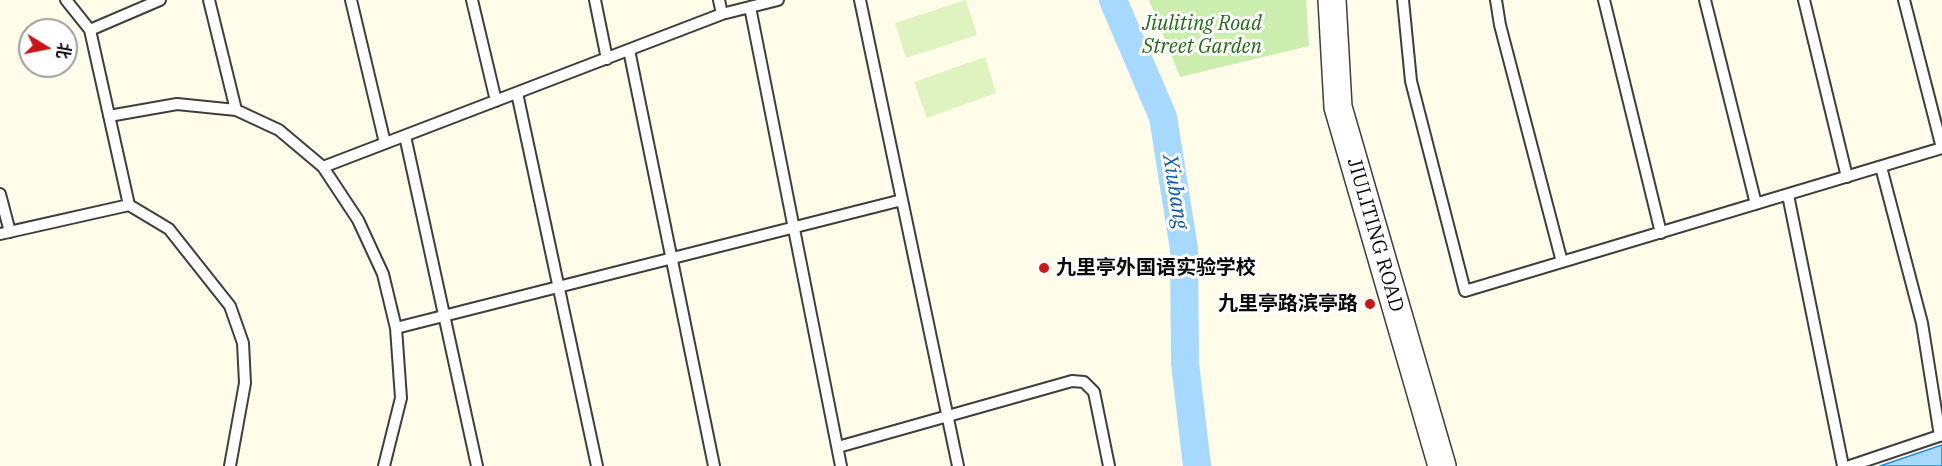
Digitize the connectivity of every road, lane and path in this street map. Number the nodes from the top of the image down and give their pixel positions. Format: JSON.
{"nodes":[{"id":1,"x":66,"y":0,"type":"edge"},
{"id":2,"x":160,"y":0,"type":"edge"},
{"id":3,"x":209,"y":0,"type":"edge"},
{"id":4,"x":351,"y":0,"type":"edge"},
{"id":5,"x":472,"y":0,"type":"edge"},
{"id":6,"x":595,"y":0,"type":"edge"},
{"id":7,"x":719,"y":0,"type":"edge"},
{"id":8,"x":778,"y":0,"type":"edge"},
{"id":9,"x":860,"y":0,"type":"edge"},
{"id":10,"x":1332,"y":0,"type":"edge"},
{"id":11,"x":1402,"y":0,"type":"edge"},
{"id":12,"x":1496,"y":0,"type":"edge"},
{"id":13,"x":1604,"y":0,"type":"edge"},
{"id":14,"x":1705,"y":0,"type":"edge"},
{"id":15,"x":1804,"y":0,"type":"edge"},
{"id":16,"x":1904,"y":0,"type":"edge"},
{"id":17,"x":750,"y":7,"type":"junction"},
{"id":18,"x":722,"y":15,"type":"junction"},
{"id":19,"x":90,"y":30,"type":"junction"},
{"id":20,"x":629,"y":50,"type":"junction"},
{"id":21,"x":607,"y":58,"type":"junction"},
{"id":22,"x":517,"y":93,"type":"junction"},
{"id":23,"x":496,"y":101,"type":"junction"},
{"id":24,"x":236,"y":110,"type":"junction"},
{"id":25,"x":108,"y":116,"type":"junction"},
{"id":26,"x":405,"y":136,"type":"junction"},
{"id":27,"x":385,"y":143,"type":"junction"},
{"id":28,"x":1942,"y":148,"type":"edge"},
{"id":29,"x":1881,"y":167,"type":"junction"},
{"id":30,"x":323,"y":168,"type":"junction"},
{"id":31,"x":1847,"y":177,"type":"junction"},
{"id":32,"x":0,"y":194,"type":"edge"},
{"id":33,"x":1788,"y":195,"type":"junction"},
{"id":34,"x":902,"y":200,"type":"junction"},
{"id":35,"x":1756,"y":204,"type":"junction"},
{"id":36,"x":129,"y":205,"type":"junction"},
{"id":37,"x":794,"y":228,"type":"junction"},
{"id":38,"x":1661,"y":232,"type":"junction"},
{"id":39,"x":5,"y":233,"type":"edge"},
{"id":40,"x":672,"y":259,"type":"junction"},
{"id":41,"x":1562,"y":262,"type":"junction"},
{"id":42,"x":559,"y":287,"type":"junction"},
{"id":43,"x":444,"y":316,"type":"junction"},
{"id":44,"x":396,"y":328,"type":"junction"},
{"id":45,"x":948,"y":416,"type":"junction"},
{"id":46,"x":1941,"y":435,"type":"edge"},
{"id":47,"x":838,"y":447,"type":"junction"},
{"id":48,"x":230,"y":466,"type":"edge"},
{"id":49,"x":384,"y":466,"type":"edge"},
{"id":50,"x":477,"y":466,"type":"edge"},
{"id":51,"x":597,"y":466,"type":"edge"},
{"id":52,"x":714,"y":466,"type":"edge"},
{"id":53,"x":841,"y":466,"type":"edge"},
{"id":54,"x":958,"y":466,"type":"edge"},
{"id":55,"x":1110,"y":466,"type":"edge"},
{"id":56,"x":1442,"y":466,"type":"edge"},
{"id":57,"x":1843,"y":466,"type":"edge"},
{"id":58,"x":1850,"y":466,"type":"edge"}],
"edges":[{"from":1,"to":19,"type":"lane"},
{"from":2,"to":19,"type":"lane"},
{"from":3,"to":24,"type":"lane"},
{"from":4,"to":27,"type":"lane"},
{"from":5,"to":23,"type":"lane"},
{"from":6,"to":21,"type":"lane"},
{"from":7,"to":18,"type":"lane"},
{"from":8,"to":17,"type":"lane"},
{"from":9,"to":34,"type":"lane"},
{"from":10,"to":56,"type":"street","name":"JIULITING ROAD"},
{"from":11,"to":41,"type":"lane"},
{"from":12,"to":41,"type":"lane"},
{"from":13,"to":38,"type":"lane"},
{"from":14,"to":35,"type":"lane"},
{"from":15,"to":31,"type":"lane"},
{"from":16,"to":28,"type":"lane"},
{"from":17,"to":18,"type":"lane"},
{"from":17,"to":37,"type":"lane"},
{"from":18,"to":20,"type":"lane"},
{"from":19,"to":25,"type":"lane"},
{"from":20,"to":21,"type":"lane"},
{"from":20,"to":40,"type":"lane"},
{"from":21,"to":22,"type":"lane"},
{"from":22,"to":23,"type":"lane"},
{"from":22,"to":42,"type":"lane"},
{"from":23,"to":26,"type":"lane"},
{"from":24,"to":25,"type":"lane"},
{"from":24,"to":30,"type":"lane"},
{"from":25,"to":36,"type":"lane"},
{"from":26,"to":27,"type":"lane"},
{"from":26,"to":43,"type":"lane"},
{"from":27,"to":30,"type":"lane"},
{"from":28,"to":29,"type":"lane"},
{"from":29,"to":31,"type":"lane"},
{"from":29,"to":46,"type":"lane"},
{"from":30,"to":44,"type":"lane"},
{"from":31,"to":33,"type":"lane"},
{"from":32,"to":39,"type":"lane"},
{"from":33,"to":35,"type":"lane"},
{"from":33,"to":57,"type":"lane"},
{"from":34,"to":37,"type":"lane"},
{"from":34,"to":45,"type":"lane"},
{"from":35,"to":38,"type":"lane"},
{"from":36,"to":39,"type":"lane"},
{"from":36,"to":48,"type":"lane"},
{"from":37,"to":40,"type":"lane"},
{"from":37,"to":47,"type":"lane"},
{"from":38,"to":41,"type":"lane"},
{"from":40,"to":42,"type":"lane"},
{"from":40,"to":52,"type":"lane"},
{"from":42,"to":43,"type":"lane"},
{"from":42,"to":51,"type":"lane"},
{"from":43,"to":44,"type":"lane"},
{"from":43,"to":50,"type":"lane"},
{"from":44,"to":49,"type":"lane"},
{"from":45,"to":47,"type":"lane"},
{"from":45,"to":54,"type":"lane"},
{"from":45,"to":55,"type":"lane"},
{"from":46,"to":58,"type":"lane"},
{"from":47,"to":53,"type":"lane"}]}
